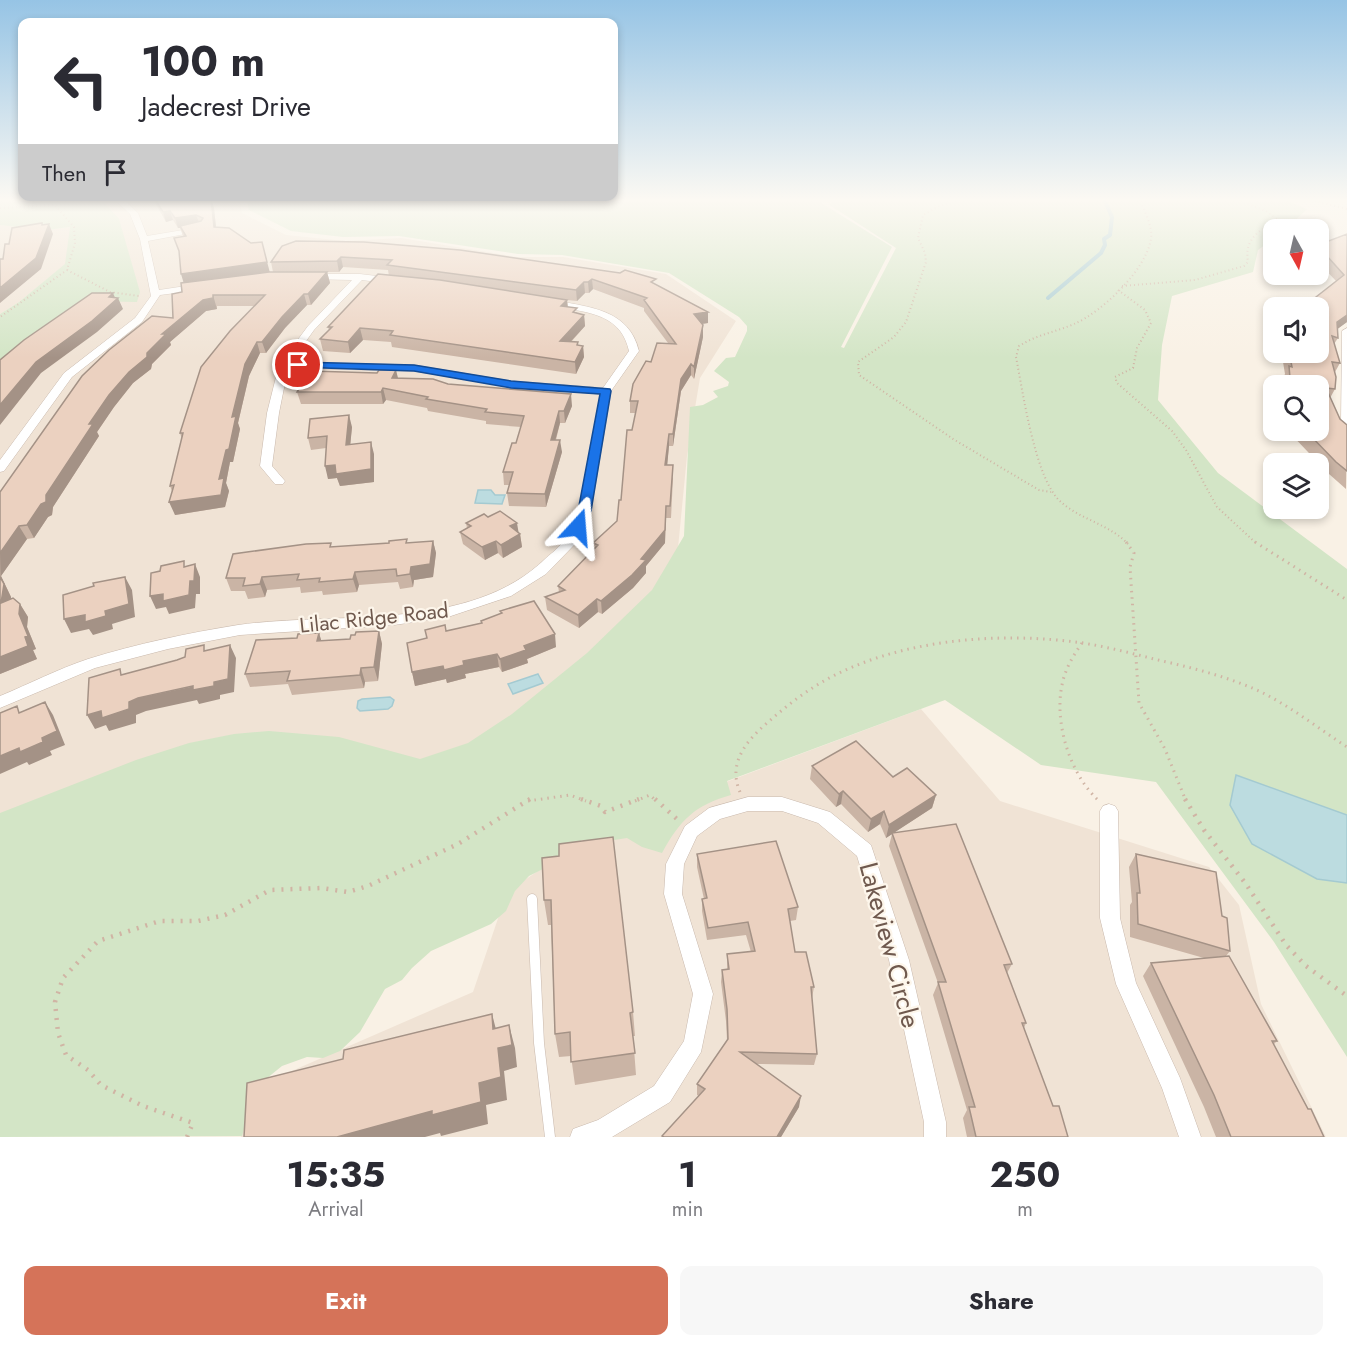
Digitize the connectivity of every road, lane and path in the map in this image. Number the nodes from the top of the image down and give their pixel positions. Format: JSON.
{"nodes":[{"id":1,"x":72,"y":252,"type":"edge"},
{"id":2,"x":147,"y":252,"type":"edge"},
{"id":3,"x":924,"y":252,"type":"edge"},
{"id":4,"x":1147,"y":252,"type":"edge"},
{"id":5,"x":1245,"y":252,"type":"edge"},
{"id":6,"x":66,"y":270,"type":"junction"},
{"id":7,"x":297,"y":277,"type":"edge"},
{"id":8,"x":360,"y":277,"type":"junction"},
{"id":9,"x":406,"y":282,"type":"edge"},
{"id":10,"x":213,"y":285,"type":"edge"},
{"id":11,"x":1121,"y":286,"type":"junction"},
{"id":12,"x":1118,"y":290,"type":"junction"},
{"id":13,"x":156,"y":295,"type":"junction"},
{"id":14,"x":535,"y":301,"type":"edge"},
{"id":15,"x":0,"y":317,"type":"edge"},
{"id":16,"x":1347,"y":332,"type":"edge"},
{"id":17,"x":284,"y":365,"type":"junction"},
{"id":18,"x":606,"y":391,"type":"junction"},
{"id":19,"x":1347,"y":424,"type":"edge"},
{"id":20,"x":0,"y":468,"type":"edge"},
{"id":21,"x":279,"y":481,"type":"dead end"},
{"id":22,"x":1051,"y":492,"type":"junction"},
{"id":23,"x":1347,"y":600,"type":"edge"},
{"id":24,"x":1082,"y":643,"type":"junction"},
{"id":25,"x":1136,"y":654,"type":"junction"},
{"id":26,"x":0,"y":702,"type":"edge"},
{"id":27,"x":1347,"y":747,"type":"edge"},
{"id":28,"x":748,"y":804,"type":"junction"},
{"id":29,"x":1109,"y":811,"type":"joint"},
{"id":30,"x":691,"y":831,"type":"junction"},
{"id":31,"x":532,"y":899,"type":"dead end"},
{"id":32,"x":1347,"y":996,"type":"edge"},
{"id":33,"x":187,"y":1137,"type":"edge"},
{"id":34,"x":550,"y":1137,"type":"edge"},
{"id":35,"x":581,"y":1137,"type":"edge"},
{"id":36,"x":935,"y":1137,"type":"edge"},
{"id":37,"x":1190,"y":1137,"type":"edge"}],
"edges":[{"from":1,"to":6,"type":"path"},
{"from":2,"to":13,"type":"street"},
{"from":3,"to":22,"type":"path"},
{"from":4,"to":11,"type":"path"},
{"from":5,"to":11,"type":"path"},
{"from":6,"to":13,"type":"path"},
{"from":6,"to":15,"type":"path"},
{"from":7,"to":8,"type":"street"},
{"from":8,"to":9,"type":"street"},
{"from":8,"to":17,"type":"street"},
{"from":10,"to":13,"type":"street"},
{"from":11,"to":12,"type":"path"},
{"from":12,"to":22,"type":"path"},
{"from":12,"to":23,"type":"path"},
{"from":13,"to":20,"type":"street"},
{"from":14,"to":18,"type":"street","name":"Lilac Ridge Road"},
{"from":16,"to":19,"type":"street"},
{"from":17,"to":18,"type":"street"},
{"from":17,"to":21,"type":"street"},
{"from":18,"to":26,"type":"street","name":"Lilac Ridge Road"},
{"from":22,"to":25,"type":"path"},
{"from":24,"to":25,"type":"path"},
{"from":24,"to":28,"type":"path"},
{"from":24,"to":29,"type":"path"},
{"from":25,"to":27,"type":"path"},
{"from":25,"to":32,"type":"path"},
{"from":28,"to":30,"type":"street","name":"Lakeview Circle"},
{"from":28,"to":36,"type":"street","name":"Lakeview Circle"},
{"from":29,"to":37,"type":"street"},
{"from":30,"to":33,"type":"path"},
{"from":30,"to":35,"type":"street","name":"Lakeview Circle"},
{"from":31,"to":34,"type":"lane"}]}
